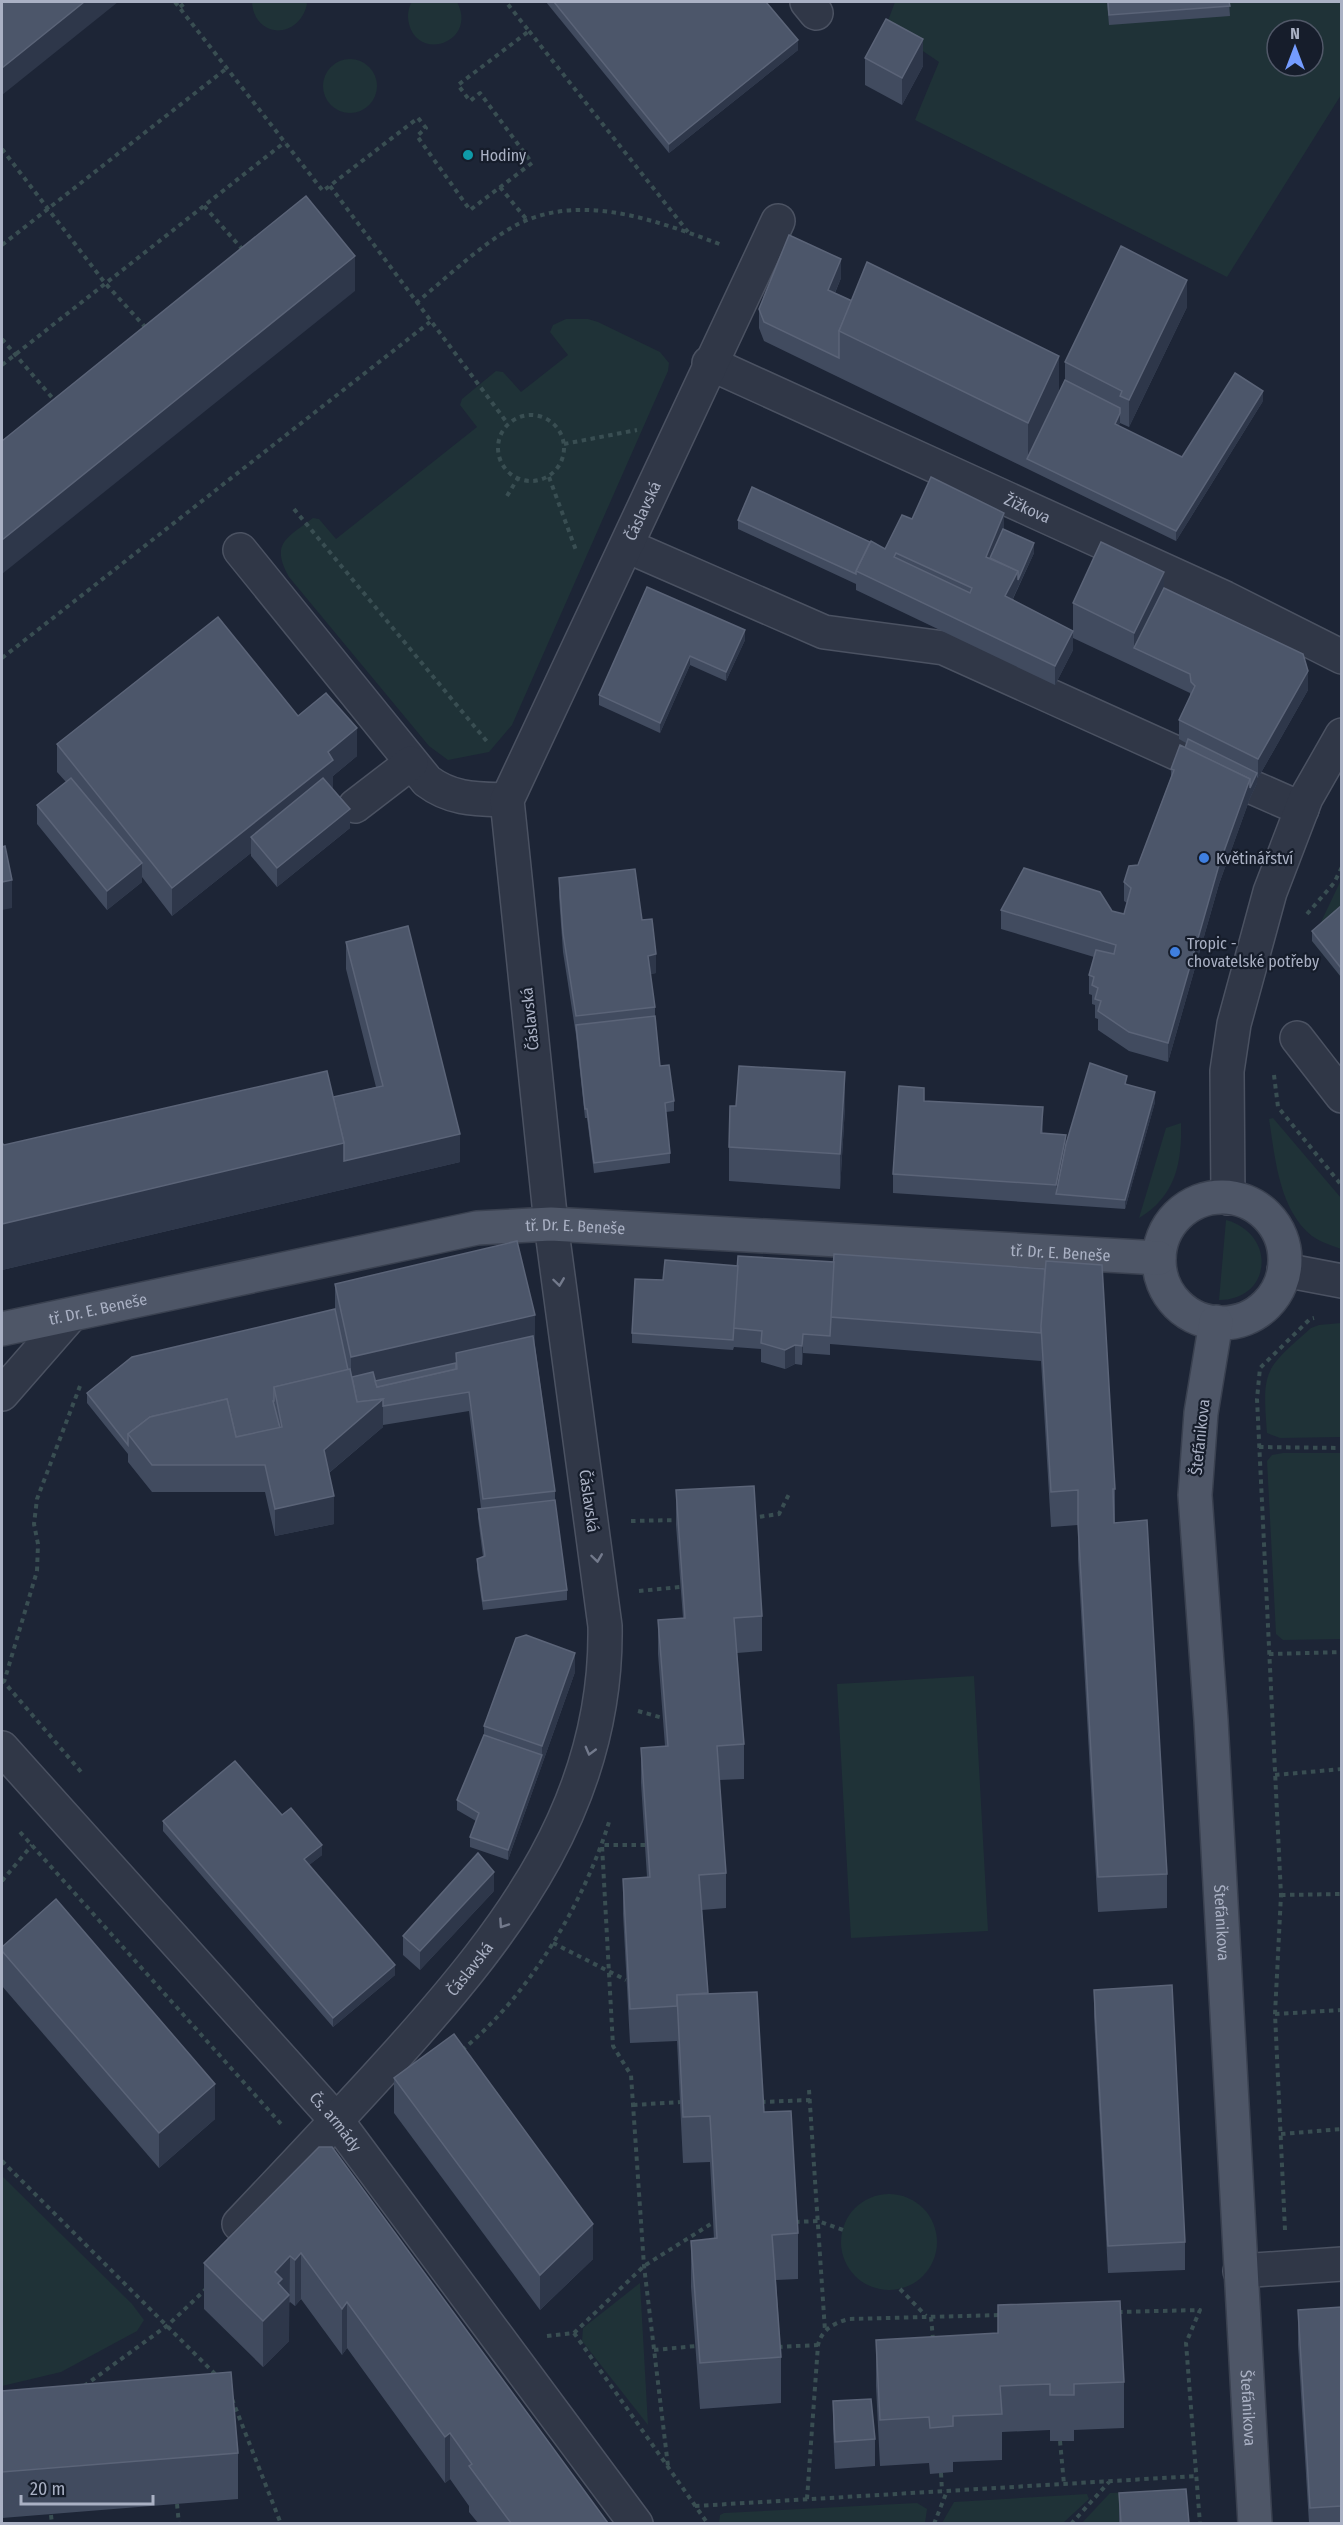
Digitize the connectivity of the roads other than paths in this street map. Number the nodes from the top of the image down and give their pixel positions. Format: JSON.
{"nodes":[{"id":1,"x":778,"y":221,"type":"dead end"},
{"id":2,"x":709,"y":363,"type":"junction"},
{"id":3,"x":627,"y":546,"type":"junction"},
{"id":4,"x":240,"y":550,"type":"dead end"},
{"id":5,"x":1341,"y":657,"type":"edge"},
{"id":6,"x":1341,"y":735,"type":"edge"},
{"id":7,"x":1185,"y":757,"type":"edge"},
{"id":8,"x":411,"y":763,"type":"junction"},
{"id":9,"x":1254,"y":788,"type":"edge"},
{"id":10,"x":507,"y":800,"type":"junction"},
{"id":11,"x":355,"y":806,"type":"dead end"},
{"id":12,"x":1302,"y":809,"type":"junction"},
{"id":13,"x":1297,"y":1038,"type":"dead end"},
{"id":14,"x":1341,"y":1096,"type":"edge"},
{"id":15,"x":1228,"y":1198,"type":"junction"},
{"id":16,"x":551,"y":1224,"type":"junction"},
{"id":17,"x":1159,"y":1258,"type":"junction"},
{"id":18,"x":1284,"y":1270,"type":"junction"},
{"id":19,"x":1341,"y":1281,"type":"edge"},
{"id":20,"x":71,"y":1315,"type":"junction"},
{"id":21,"x":1216,"y":1322,"type":"junction"},
{"id":22,"x":2,"y":1329,"type":"edge"},
{"id":23,"x":2,"y":1394,"type":"edge"},
{"id":24,"x":2,"y":1748,"type":"edge"},
{"id":25,"x":337,"y":2121,"type":"junction"},
{"id":26,"x":239,"y":2224,"type":"edge"},
{"id":27,"x":1341,"y":2264,"type":"edge"},
{"id":28,"x":1240,"y":2271,"type":"junction"},
{"id":29,"x":636,"y":2523,"type":"edge"},
{"id":30,"x":1255,"y":2523,"type":"edge"}],
"edges":[{"from":1,"to":2,"type":"street","name":"Čáslavská"},
{"from":2,"to":3,"type":"street","name":"Čáslavská"},
{"from":2,"to":5,"type":"street","name":"Žižkova"},
{"from":3,"to":7,"type":"street"},
{"from":3,"to":10,"type":"street","name":"Čáslavská"},
{"from":4,"to":8,"type":"street"},
{"from":6,"to":12,"type":"street"},
{"from":8,"to":10,"type":"street"},
{"from":8,"to":11,"type":"street"},
{"from":9,"to":12,"type":"street"},
{"from":10,"to":16,"type":"street","name":"Čáslavská"},
{"from":12,"to":15,"type":"street"},
{"from":13,"to":14,"type":"street"},
{"from":15,"to":17,"type":"main road"},
{"from":15,"to":18,"type":"main road"},
{"from":16,"to":17,"type":"main road","name":"tř. Dr. E. Beneše"},
{"from":16,"to":20,"type":"main road","name":"tř. Dr. E. Beneše"},
{"from":16,"to":25,"type":"street","name":"Čáslavská","one_way":true},
{"from":17,"to":21,"type":"main road"},
{"from":18,"to":19,"type":"street"},
{"from":18,"to":21,"type":"main road"},
{"from":20,"to":22,"type":"main road","name":"tř. Dr. E. Beneše"},
{"from":20,"to":23,"type":"street"},
{"from":21,"to":28,"type":"main road","name":"Štefánikova"},
{"from":24,"to":25,"type":"street","name":"Čs. armády"},
{"from":25,"to":26,"type":"street","name":"Čáslavská"},
{"from":25,"to":29,"type":"street","name":"Čs. armády"},
{"from":27,"to":28,"type":"street"},
{"from":28,"to":30,"type":"main road","name":"Štefánikova"}]}
